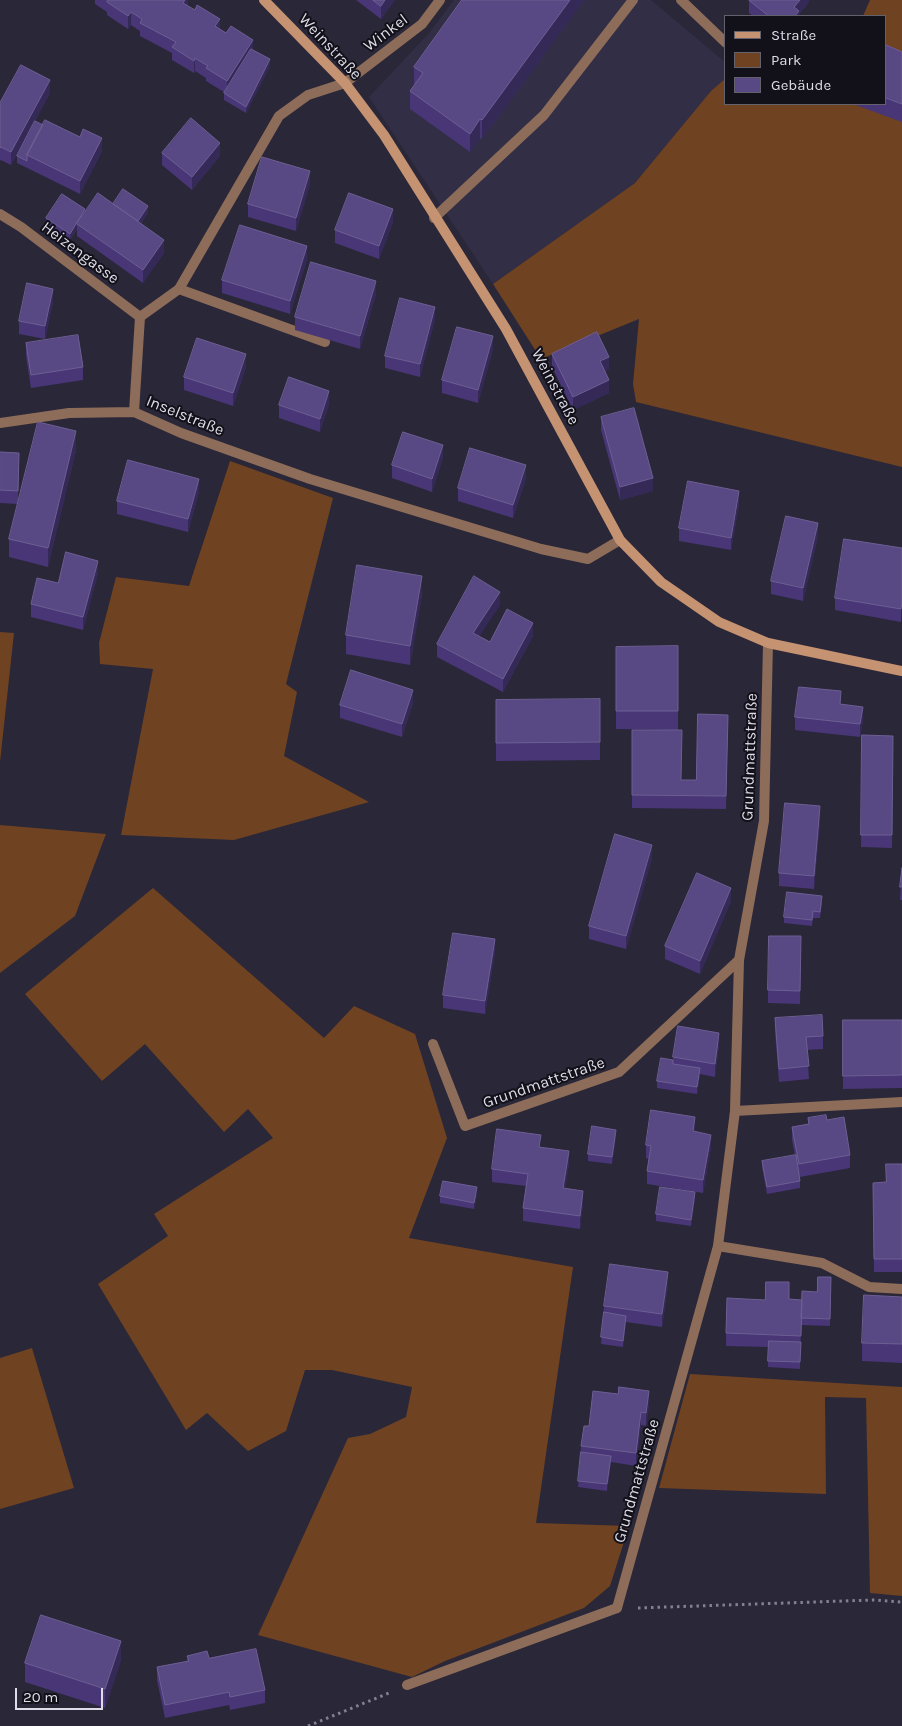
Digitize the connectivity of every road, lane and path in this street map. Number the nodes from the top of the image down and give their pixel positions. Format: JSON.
{"nodes":[{"id":1,"x":264,"y":0,"type":"edge"},
{"id":2,"x":440,"y":0,"type":"edge"},
{"id":3,"x":633,"y":0,"type":"edge"},
{"id":4,"x":681,"y":0,"type":"edge"},
{"id":5,"x":724,"y":41,"type":"edge"},
{"id":6,"x":345,"y":83,"type":"junction"},
{"id":7,"x":0,"y":214,"type":"edge"},
{"id":8,"x":434,"y":218,"type":"junction"},
{"id":9,"x":179,"y":289,"type":"junction"},
{"id":10,"x":140,"y":317,"type":"junction"},
{"id":11,"x":325,"y":342,"type":"dead end"},
{"id":12,"x":134,"y":412,"type":"junction"},
{"id":13,"x":0,"y":423,"type":"edge"},
{"id":14,"x":620,"y":540,"type":"junction"},
{"id":15,"x":768,"y":643,"type":"junction"},
{"id":16,"x":902,"y":671,"type":"edge"},
{"id":17,"x":739,"y":960,"type":"junction"},
{"id":18,"x":433,"y":1044,"type":"dead end"},
{"id":19,"x":902,"y":1102,"type":"edge"},
{"id":20,"x":735,"y":1112,"type":"junction"},
{"id":21,"x":718,"y":1246,"type":"junction"},
{"id":22,"x":902,"y":1289,"type":"edge"},
{"id":23,"x":902,"y":1602,"type":"edge"},
{"id":24,"x":617,"y":1608,"type":"junction"},
{"id":25,"x":407,"y":1685,"type":"joint"},
{"id":26,"x":308,"y":1726,"type":"edge"}],
"edges":[{"from":1,"to":6,"type":"street","name":"Weinstraße"},
{"from":2,"to":6,"type":"street","name":"Winkel"},
{"from":3,"to":8,"type":"street"},
{"from":4,"to":5,"type":"street"},
{"from":6,"to":8,"type":"street","name":"Weinstraße"},
{"from":6,"to":9,"type":"street"},
{"from":7,"to":10,"type":"street","name":"Heizengasse"},
{"from":8,"to":14,"type":"street","name":"Weinstraße"},
{"from":9,"to":10,"type":"street"},
{"from":9,"to":11,"type":"street"},
{"from":10,"to":12,"type":"street","name":"Inselstraße"},
{"from":12,"to":13,"type":"street"},
{"from":12,"to":14,"type":"street","name":"Inselstraße"},
{"from":14,"to":15,"type":"street","name":"Weinstraße"},
{"from":15,"to":16,"type":"street","name":"Weinstraße"},
{"from":15,"to":17,"type":"street","name":"Grundmattstraße"},
{"from":17,"to":18,"type":"street","name":"Grundmattstraße"},
{"from":17,"to":20,"type":"street","name":"Grundmattstraße"},
{"from":19,"to":20,"type":"street"},
{"from":20,"to":21,"type":"street","name":"Grundmattstraße"},
{"from":21,"to":22,"type":"street"},
{"from":21,"to":24,"type":"street","name":"Grundmattstraße"},
{"from":23,"to":24,"type":"path"},
{"from":24,"to":25,"type":"street"},
{"from":25,"to":26,"type":"path"}]}
